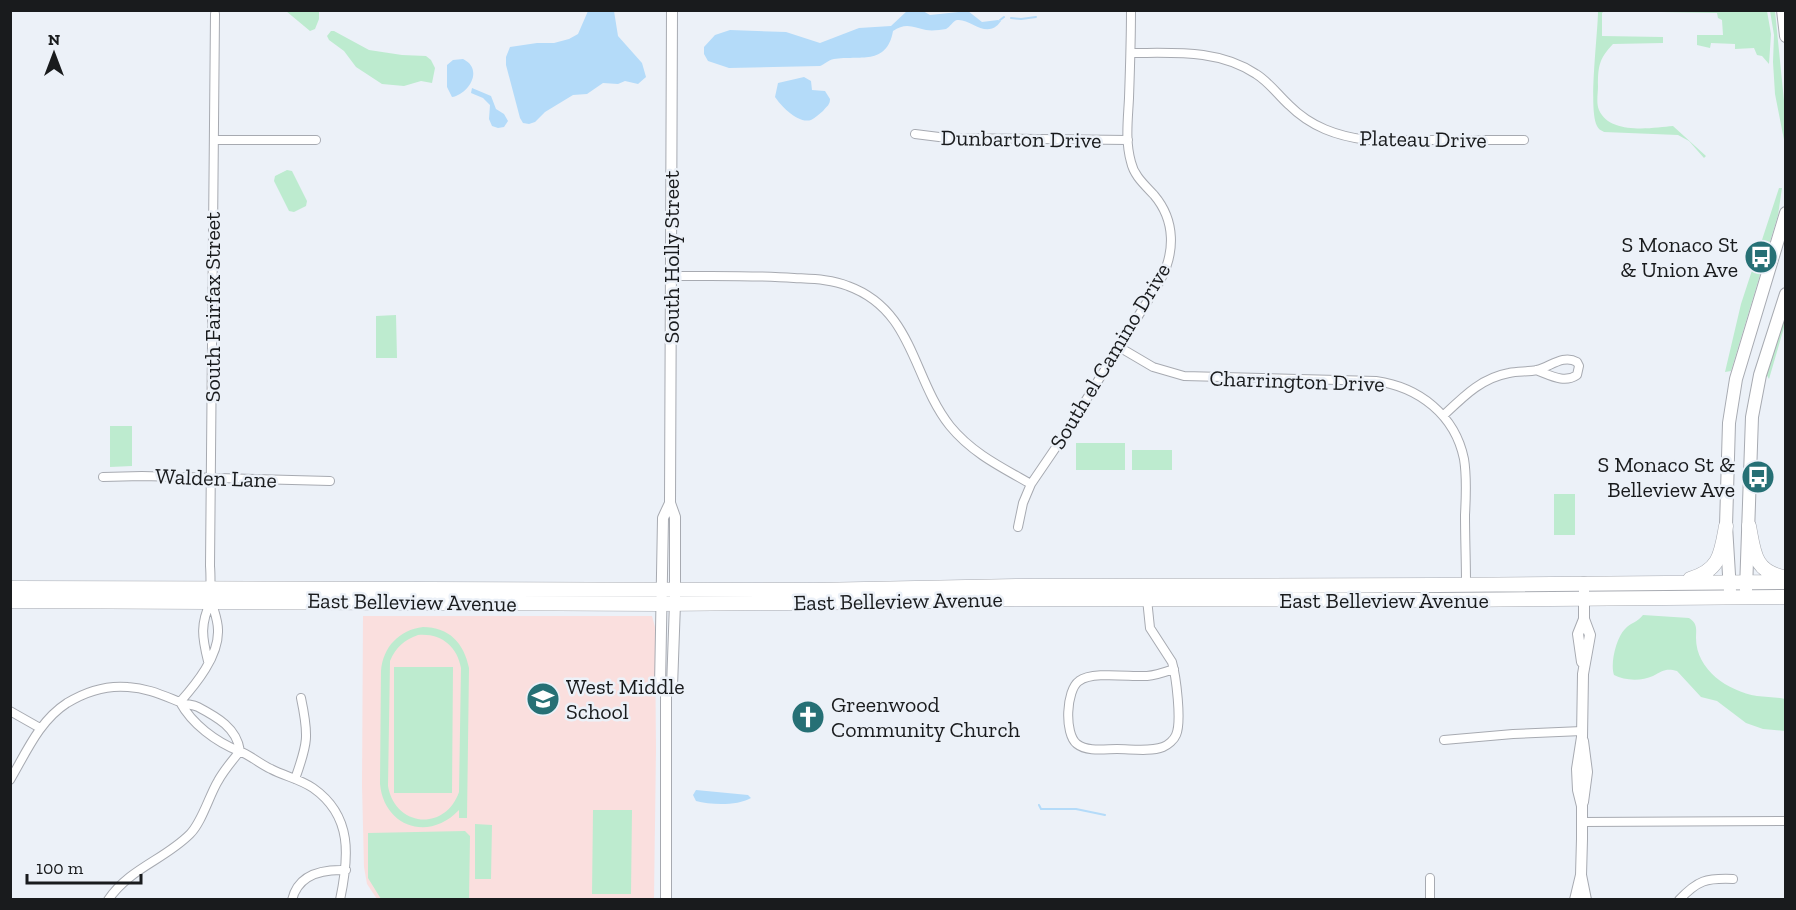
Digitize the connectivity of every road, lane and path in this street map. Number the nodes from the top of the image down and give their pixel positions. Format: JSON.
{"nodes":[{"id":1,"x":672,"y":10,"type":"edge"},
{"id":2,"x":1131,"y":10,"type":"edge"},
{"id":3,"x":1783,"y":10,"type":"edge"},
{"id":4,"x":215,"y":14,"type":"dead end"},
{"id":5,"x":1785,"y":36,"type":"edge"},
{"id":6,"x":1131,"y":53,"type":"junction"},
{"id":7,"x":915,"y":134,"type":"dead end"},
{"id":8,"x":214,"y":140,"type":"junction"},
{"id":9,"x":316,"y":140,"type":"dead end"},
{"id":10,"x":1128,"y":140,"type":"junction"},
{"id":11,"x":1524,"y":140,"type":"dead end"},
{"id":12,"x":1785,"y":213,"type":"edge"},
{"id":13,"x":670,"y":276,"type":"junction"},
{"id":14,"x":1785,"y":294,"type":"edge"},
{"id":15,"x":1119,"y":347,"type":"junction"},
{"id":16,"x":1536,"y":370,"type":"dead end"},
{"id":17,"x":1443,"y":416,"type":"junction"},
{"id":18,"x":102,"y":477,"type":"dead end"},
{"id":19,"x":211,"y":477,"type":"junction"},
{"id":20,"x":330,"y":481,"type":"dead end"},
{"id":21,"x":1031,"y":484,"type":"junction"},
{"id":22,"x":1726,"y":526,"type":"junction"},
{"id":23,"x":1749,"y":526,"type":"junction"},
{"id":24,"x":1018,"y":527,"type":"dead end"},
{"id":25,"x":1785,"y":580,"type":"edge"},
{"id":26,"x":1746,"y":581,"type":"junction"},
{"id":27,"x":1584,"y":582,"type":"junction"},
{"id":28,"x":1684,"y":582,"type":"junction"},
{"id":29,"x":1730,"y":582,"type":"junction"},
{"id":30,"x":1466,"y":584,"type":"junction"},
{"id":31,"x":10,"y":588,"type":"edge"},
{"id":32,"x":211,"y":594,"type":"junction"},
{"id":33,"x":668,"y":597,"type":"junction"},
{"id":34,"x":1731,"y":597,"type":"junction"},
{"id":35,"x":1746,"y":597,"type":"junction"},
{"id":36,"x":1785,"y":597,"type":"edge"},
{"id":37,"x":1147,"y":599,"type":"junction"},
{"id":38,"x":1584,"y":599,"type":"junction"},
{"id":39,"x":10,"y":601,"type":"edge"},
{"id":40,"x":208,"y":661,"type":"junction"},
{"id":41,"x":1174,"y":669,"type":"junction"},
{"id":42,"x":301,"y":698,"type":"dead end"},
{"id":43,"x":180,"y":702,"type":"junction"},
{"id":44,"x":10,"y":711,"type":"edge"},
{"id":45,"x":40,"y":728,"type":"junction"},
{"id":46,"x":1582,"y":734,"type":"junction"},
{"id":47,"x":1444,"y":740,"type":"dead end"},
{"id":48,"x":240,"y":751,"type":"junction"},
{"id":49,"x":295,"y":779,"type":"junction"},
{"id":50,"x":10,"y":780,"type":"edge"},
{"id":51,"x":1785,"y":821,"type":"edge"},
{"id":52,"x":1582,"y":822,"type":"junction"},
{"id":53,"x":346,"y":870,"type":"junction"},
{"id":54,"x":1581,"y":875,"type":"junction"},
{"id":55,"x":1430,"y":878,"type":"dead end"},
{"id":56,"x":1733,"y":879,"type":"dead end"},
{"id":57,"x":108,"y":900,"type":"edge"},
{"id":58,"x":292,"y":900,"type":"edge"},
{"id":59,"x":340,"y":900,"type":"edge"},
{"id":60,"x":666,"y":900,"type":"edge"},
{"id":61,"x":1430,"y":900,"type":"edge"},
{"id":62,"x":1575,"y":900,"type":"edge"},
{"id":63,"x":1586,"y":900,"type":"edge"},
{"id":64,"x":1679,"y":900,"type":"edge"}],
"edges":[{"from":1,"to":13,"type":"street","name":"South Holly Street"},
{"from":2,"to":6,"type":"street","name":"South el Camino Drive"},
{"from":3,"to":5,"type":"main road"},
{"from":4,"to":8,"type":"street","name":"South Fairfax Street"},
{"from":6,"to":10,"type":"street","name":"South el Camino Drive"},
{"from":6,"to":11,"type":"street","name":"Plateau Drive"},
{"from":7,"to":10,"type":"street","name":"Dunbarton Drive"},
{"from":8,"to":9,"type":"street"},
{"from":8,"to":19,"type":"street","name":"South Fairfax Street"},
{"from":10,"to":15,"type":"street","name":"South el Camino Drive"},
{"from":12,"to":22,"type":"main road"},
{"from":13,"to":21,"type":"street"},
{"from":13,"to":33,"type":"street","name":"South Holly Street"},
{"from":14,"to":23,"type":"main road"},
{"from":15,"to":17,"type":"street","name":"Charrington Drive"},
{"from":15,"to":21,"type":"street","name":"South el Camino Drive"},
{"from":16,"to":17,"type":"street"},
{"from":17,"to":30,"type":"street","name":"Charrington Drive"},
{"from":18,"to":19,"type":"street","name":"Walden Lane"},
{"from":19,"to":20,"type":"street","name":"Walden Lane"},
{"from":19,"to":32,"type":"street","name":"South Fairfax Street"},
{"from":21,"to":24,"type":"street","name":"South el Camino Drive"},
{"from":22,"to":28,"type":"main road"},
{"from":22,"to":29,"type":"main road"},
{"from":23,"to":25,"type":"main road"},
{"from":23,"to":26,"type":"main road"},
{"from":25,"to":26,"type":"main road","name":"East Belleview Avenue"},
{"from":26,"to":29,"type":"main road","name":"East Belleview Avenue"},
{"from":26,"to":35,"type":"main road"},
{"from":27,"to":28,"type":"main road","name":"East Belleview Avenue"},
{"from":27,"to":30,"type":"main road","name":"East Belleview Avenue"},
{"from":27,"to":38,"type":"street"},
{"from":28,"to":29,"type":"main road","name":"East Belleview Avenue"},
{"from":29,"to":34,"type":"main road"},
{"from":30,"to":33,"type":"main road","name":"East Belleview Avenue"},
{"from":31,"to":32,"type":"main road","name":"East Belleview Avenue"},
{"from":32,"to":33,"type":"main road","name":"East Belleview Avenue"},
{"from":32,"to":39,"type":"main road","name":"East Belleview Avenue"},
{"from":32,"to":40,"type":"street"},
{"from":32,"to":40,"type":"street"},
{"from":33,"to":37,"type":"main road","name":"East Belleview Avenue"},
{"from":33,"to":60,"type":"street","name":"South Holly Street"},
{"from":34,"to":35,"type":"main road","name":"East Belleview Avenue"},
{"from":34,"to":38,"type":"main road","name":"East Belleview Avenue"},
{"from":35,"to":36,"type":"main road","name":"East Belleview Avenue"},
{"from":37,"to":38,"type":"main road","name":"East Belleview Avenue"},
{"from":37,"to":41,"type":"street"},
{"from":38,"to":46,"type":"street"},
{"from":40,"to":43,"type":"street"},
{"from":41,"to":41,"type":"street"},
{"from":42,"to":49,"type":"street"},
{"from":43,"to":45,"type":"street"},
{"from":43,"to":48,"type":"street"},
{"from":43,"to":48,"type":"street"},
{"from":44,"to":45,"type":"street"},
{"from":45,"to":50,"type":"street"},
{"from":46,"to":47,"type":"street"},
{"from":46,"to":52,"type":"street"},
{"from":48,"to":49,"type":"street"},
{"from":48,"to":57,"type":"street"},
{"from":49,"to":53,"type":"street"},
{"from":51,"to":52,"type":"street"},
{"from":52,"to":54,"type":"street"},
{"from":53,"to":58,"type":"street"},
{"from":53,"to":59,"type":"street"},
{"from":54,"to":62,"type":"street"},
{"from":54,"to":63,"type":"street"},
{"from":55,"to":61,"type":"street"},
{"from":56,"to":64,"type":"street"}]}
